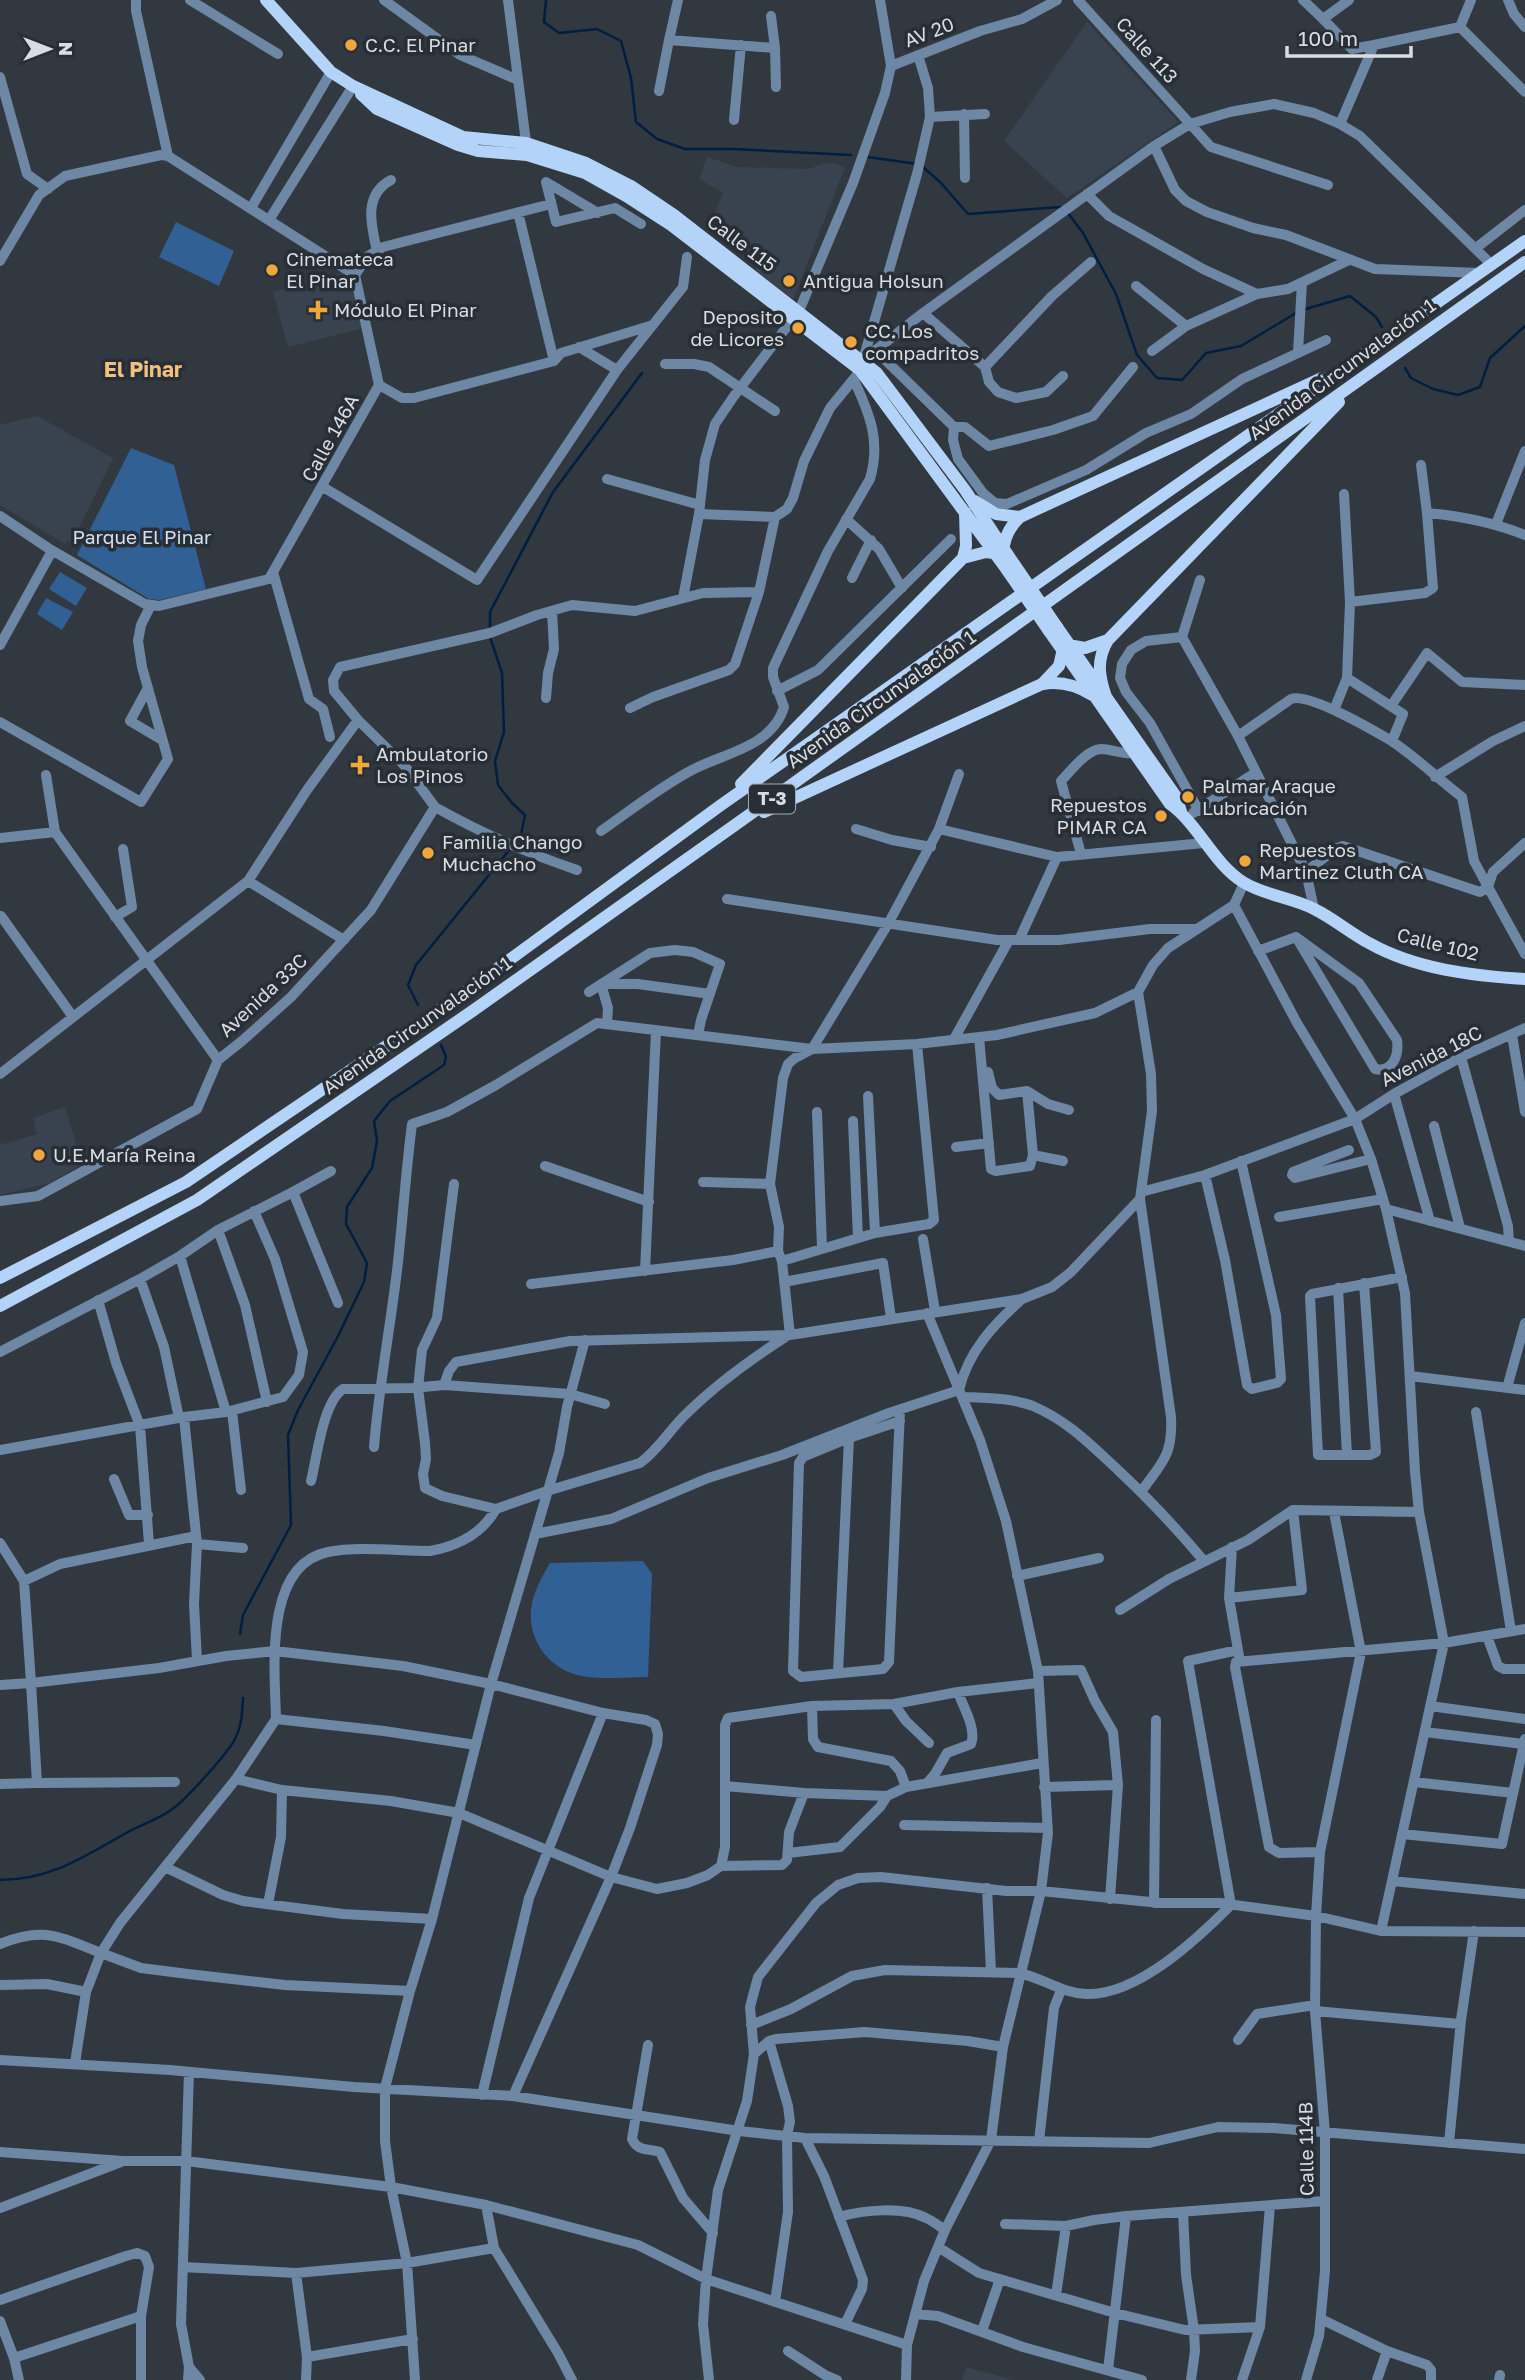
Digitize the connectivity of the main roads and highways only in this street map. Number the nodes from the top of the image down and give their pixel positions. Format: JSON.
{"nodes":[{"id":1,"x":266,"y":0,"type":"edge"},
{"id":2,"x":1525,"y":241,"type":"edge"},
{"id":3,"x":1525,"y":262,"type":"edge"},
{"id":4,"x":1351,"y":365,"type":"junction"},
{"id":5,"x":859,"y":370,"type":"junction"},
{"id":6,"x":1363,"y":377,"type":"junction"},
{"id":7,"x":965,"y":490,"type":"junction"},
{"id":8,"x":965,"y":511,"type":"junction"},
{"id":9,"x":1020,"y":517,"type":"junction"},
{"id":10,"x":962,"y":558,"type":"junction"},
{"id":11,"x":1005,"y":559,"type":"junction"},
{"id":12,"x":1060,"y":639,"type":"junction"},
{"id":13,"x":1108,"y":640,"type":"junction"},
{"id":14,"x":1042,"y":684,"type":"junction"},
{"id":15,"x":1101,"y":698,"type":"junction"},
{"id":16,"x":721,"y":805,"type":"junction"},
{"id":17,"x":1182,"y":815,"type":"junction"},
{"id":18,"x":735,"y":825,"type":"junction"},
{"id":19,"x":1525,"y":979,"type":"edge"},
{"id":20,"x":0,"y":1278,"type":"edge"},
{"id":21,"x":0,"y":1306,"type":"edge"}],
"edges":[{"from":1,"to":5,"type":"main road","name":"Calle 115"},
{"from":2,"to":4,"type":"main road","name":"Avenida Circunvalación 1","number":"T-3"},
{"from":3,"to":6,"type":"main road","name":"Avenida Circunvalación 1","number":"T-3"},
{"from":4,"to":9,"type":"main road"},
{"from":4,"to":16,"type":"main road","name":"Avenida Circunvalación 1","number":"T-3"},
{"from":5,"to":7,"type":"main road","name":"Calle 115"},
{"from":5,"to":8,"type":"main road","name":"Calle 115"},
{"from":6,"to":13,"type":"main road"},
{"from":6,"to":18,"type":"main road","name":"Avenida Circunvalación 1","number":"T-3"},
{"from":7,"to":9,"type":"main road"},
{"from":7,"to":11,"type":"main road","name":"Calle 115"},
{"from":8,"to":10,"type":"main road"},
{"from":8,"to":11,"type":"main road","name":"Calle 115"},
{"from":9,"to":11,"type":"main road"},
{"from":10,"to":11,"type":"main road"},
{"from":10,"to":16,"type":"main road"},
{"from":11,"to":12,"type":"main road","name":"Calle 102","bridge":true},
{"from":12,"to":13,"type":"main road"},
{"from":12,"to":14,"type":"main road"},
{"from":12,"to":15,"type":"main road","name":"Calle 102"},
{"from":13,"to":15,"type":"main road"},
{"from":14,"to":15,"type":"main road"},
{"from":14,"to":18,"type":"main road"},
{"from":15,"to":17,"type":"main road","name":"Calle 102"},
{"from":15,"to":17,"type":"main road","name":"Calle 102"},
{"from":16,"to":20,"type":"main road","name":"Avenida Circunvalación 1","number":"T-3"},
{"from":17,"to":19,"type":"main road","name":"Calle 102"},
{"from":18,"to":21,"type":"main road","name":"Avenida Circunvalación 1","number":"T-3"}]}
